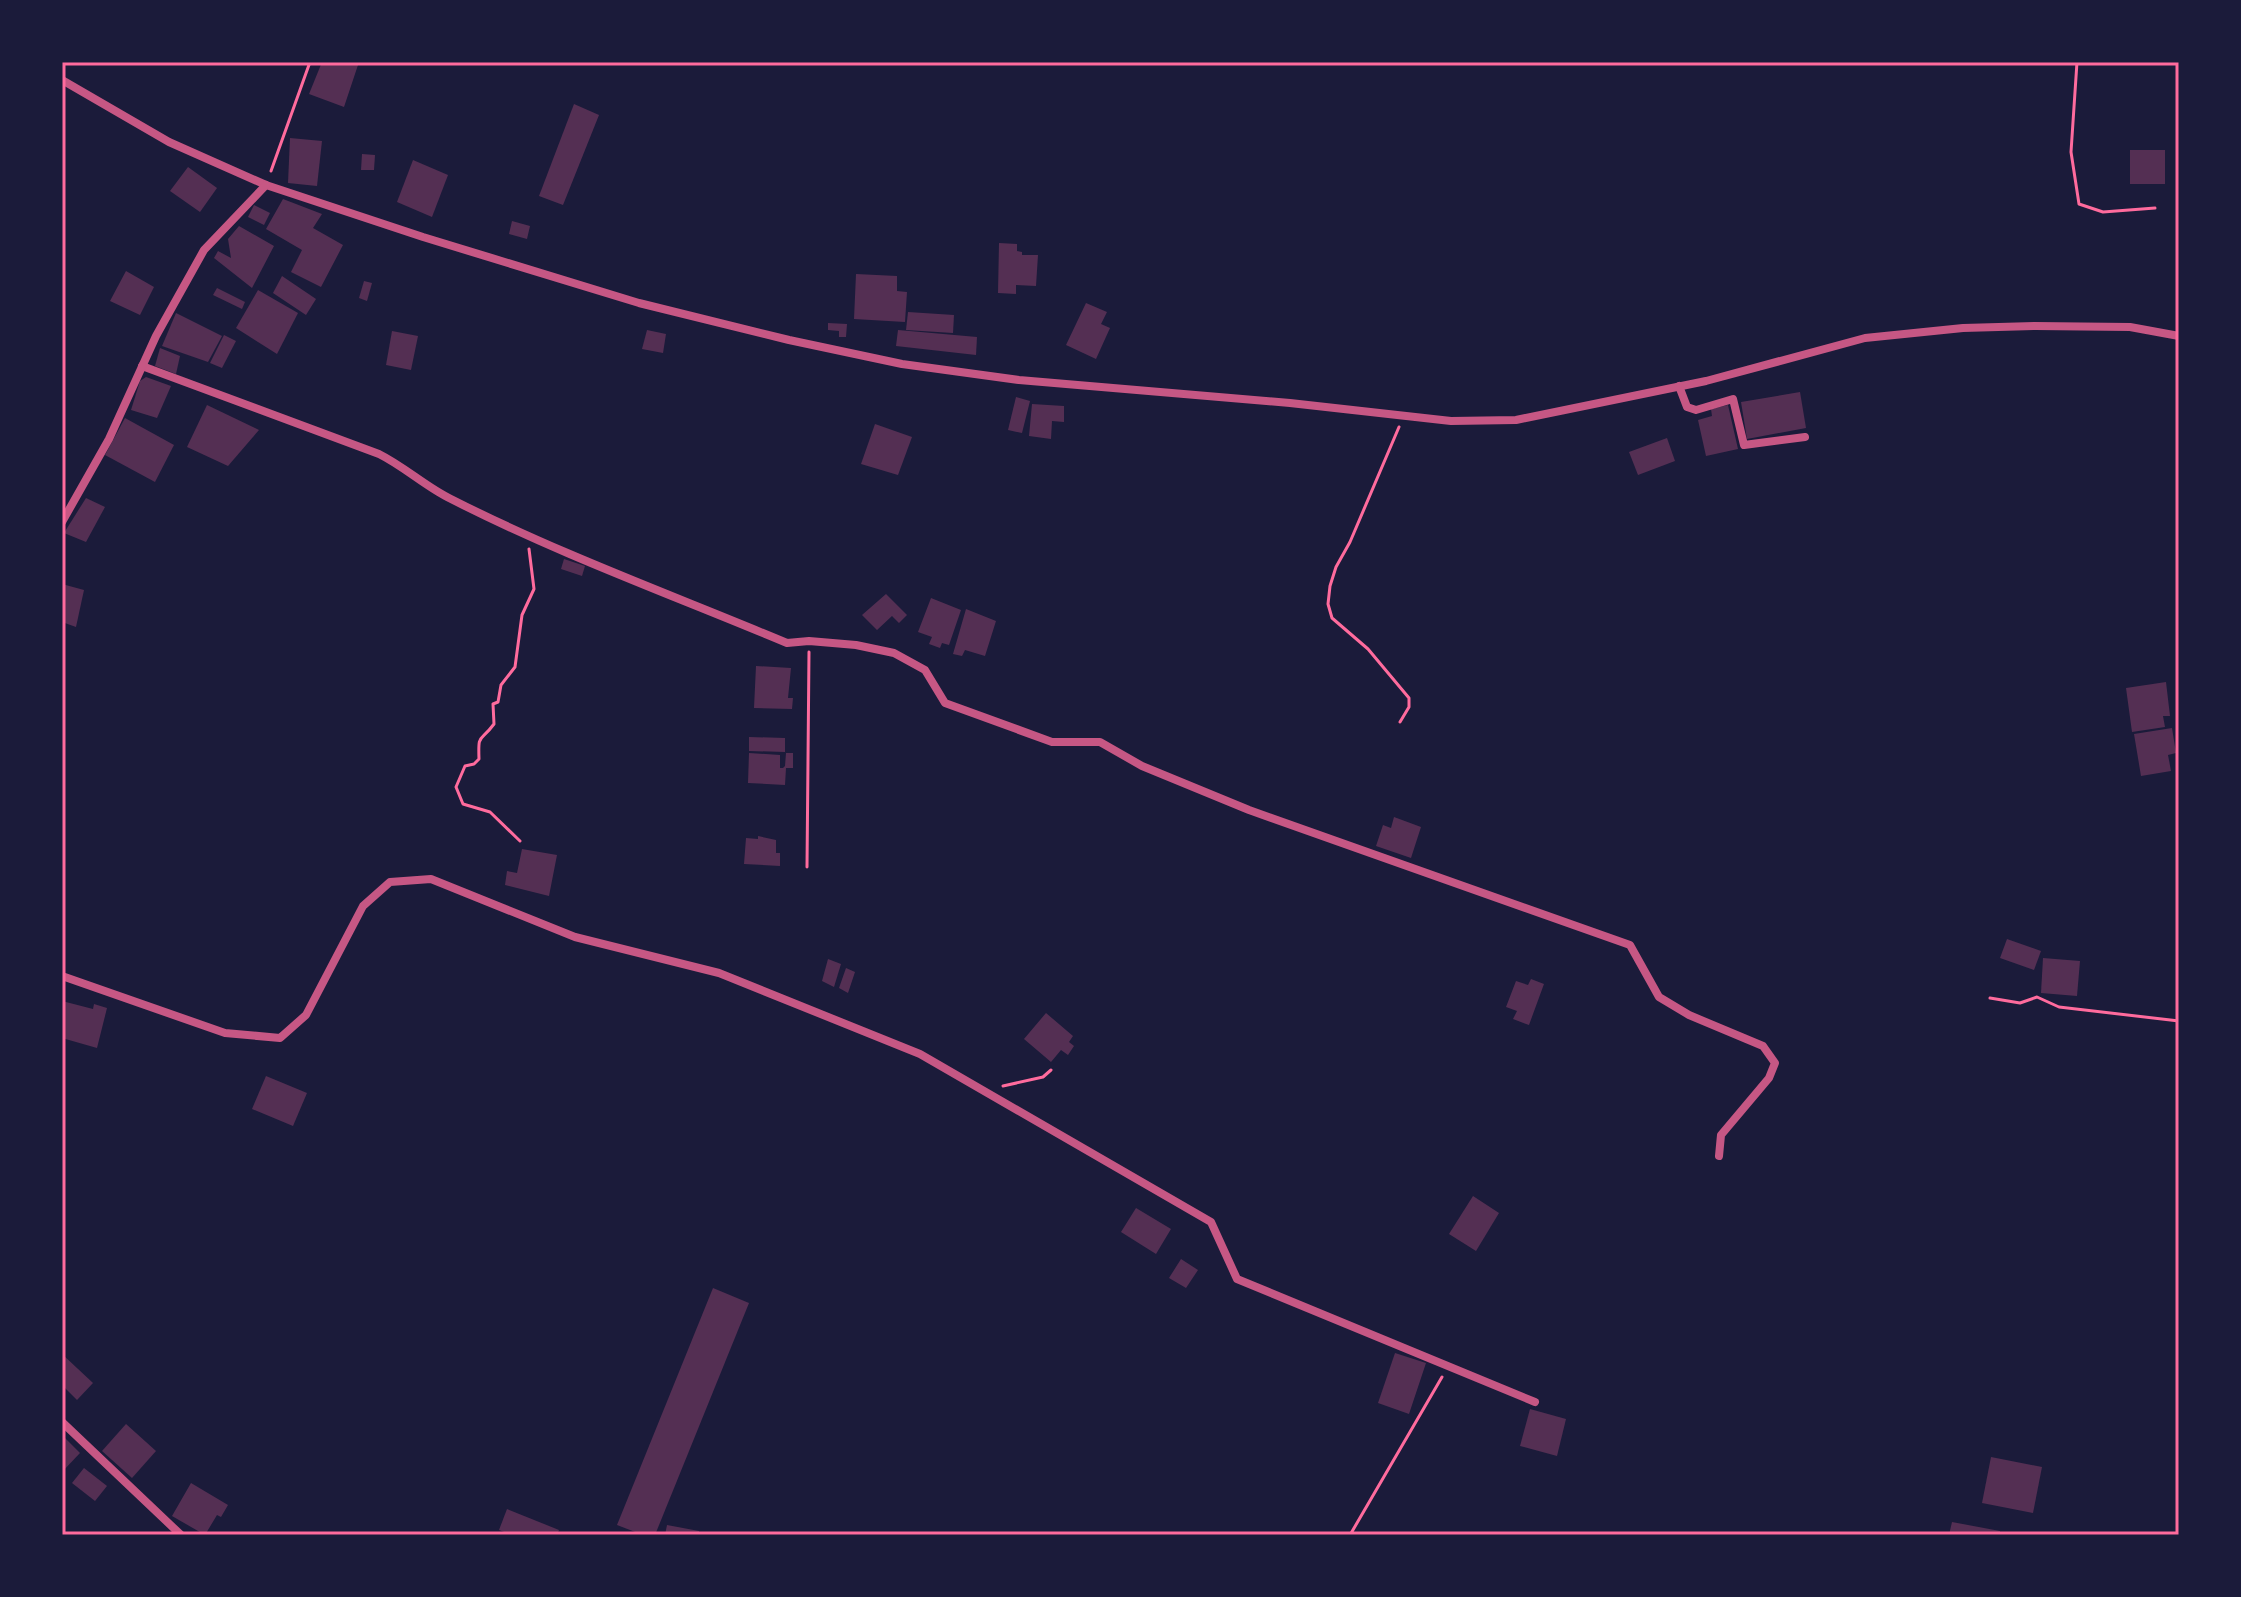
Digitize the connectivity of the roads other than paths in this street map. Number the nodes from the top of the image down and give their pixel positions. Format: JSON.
{"nodes":[{"id":1,"x":62,"y":80,"type":"edge"},
{"id":2,"x":266,"y":185,"type":"junction"},
{"id":3,"x":2179,"y":336,"type":"edge"},
{"id":4,"x":142,"y":366,"type":"junction"},
{"id":5,"x":1679,"y":386,"type":"junction"},
{"id":6,"x":1805,"y":437,"type":"dead end"},
{"id":7,"x":62,"y":522,"type":"edge"},
{"id":8,"x":62,"y":976,"type":"edge"},
{"id":9,"x":1719,"y":1156,"type":"dead end"},
{"id":10,"x":1535,"y":1402,"type":"dead end"},
{"id":11,"x":62,"y":1422,"type":"edge"},
{"id":12,"x":181,"y":1535,"type":"edge"}],
"edges":[{"from":1,"to":2,"type":"street"},
{"from":2,"to":4,"type":"street"},
{"from":2,"to":5,"type":"street"},
{"from":3,"to":5,"type":"street"},
{"from":4,"to":7,"type":"street"},
{"from":4,"to":9,"type":"street"},
{"from":5,"to":6,"type":"street"},
{"from":8,"to":10,"type":"street"},
{"from":11,"to":12,"type":"street"}]}
